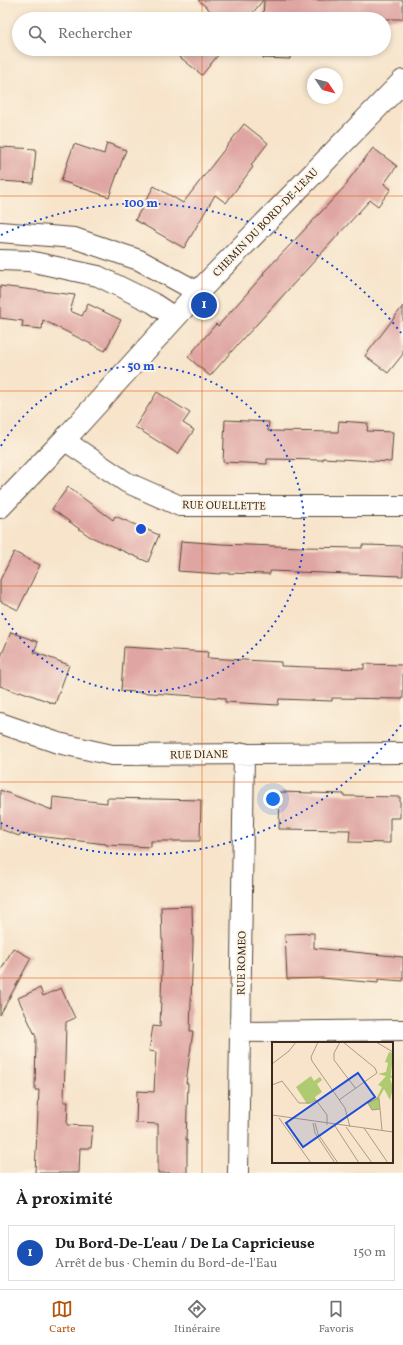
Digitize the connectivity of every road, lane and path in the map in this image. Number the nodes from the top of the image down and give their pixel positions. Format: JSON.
{"nodes":[{"id":1,"x":403,"y":81,"type":"edge"},
{"id":2,"x":0,"y":232,"type":"edge"},
{"id":3,"x":0,"y":260,"type":"edge"},
{"id":4,"x":198,"y":292,"type":"junction"},
{"id":5,"x":174,"y":317,"type":"junction"},
{"id":6,"x":64,"y":440,"type":"junction"},
{"id":7,"x":403,"y":506,"type":"edge"},
{"id":8,"x":0,"y":508,"type":"edge"},
{"id":9,"x":0,"y":723,"type":"edge"},
{"id":10,"x":244,"y":753,"type":"junction"},
{"id":11,"x":403,"y":753,"type":"edge"},
{"id":12,"x":403,"y":1030,"type":"edge"},
{"id":13,"x":240,"y":1032,"type":"junction"},
{"id":14,"x":238,"y":1173,"type":"edge"}],
"edges":[{"from":1,"to":4,"type":"street","name":"CHEMIN DU BORD-DE-L'EAU"},
{"from":2,"to":4,"type":"street"},
{"from":3,"to":5,"type":"street"},
{"from":4,"to":5,"type":"street","name":"CHEMIN DU BORD-DE-L'EAU"},
{"from":5,"to":6,"type":"street","name":"CHEMIN DU BORD-DE-L'EAU"},
{"from":6,"to":7,"type":"street","name":"RUE OUELLETTE"},
{"from":6,"to":8,"type":"street","name":"CHEMIN DU BORD-DE-L'EAU"},
{"from":9,"to":10,"type":"street","name":"RUE DIANE"},
{"from":10,"to":11,"type":"street","name":"RUE DIANE"},
{"from":10,"to":13,"type":"street","name":"RUE ROMEO"},
{"from":12,"to":13,"type":"street"},
{"from":13,"to":14,"type":"street","name":"RUE ROMEO"}]}
